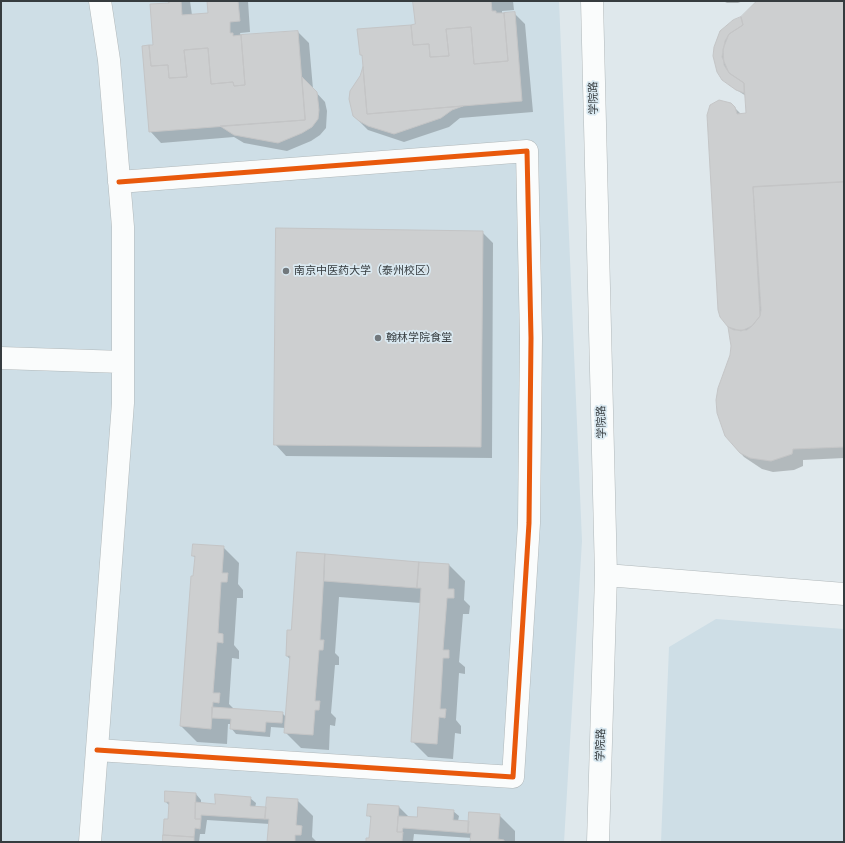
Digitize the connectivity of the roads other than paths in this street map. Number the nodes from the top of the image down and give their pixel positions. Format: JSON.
{"nodes":[{"id":1,"x":100,"y":1,"type":"edge"},
{"id":2,"x":592,"y":1,"type":"edge"},
{"id":3,"x":119,"y":182,"type":"junction"},
{"id":4,"x":1,"y":358,"type":"edge"},
{"id":5,"x":123,"y":362,"type":"junction"},
{"id":6,"x":606,"y":575,"type":"junction"},
{"id":7,"x":844,"y":594,"type":"edge"},
{"id":8,"x":97,"y":750,"type":"junction"},
{"id":9,"x":90,"y":842,"type":"edge"},
{"id":10,"x":598,"y":842,"type":"edge"}],
"edges":[{"from":1,"to":3,"type":"street"},
{"from":2,"to":6,"type":"street","name":"学院路"},
{"from":3,"to":5,"type":"street"},
{"from":3,"to":8,"type":"street"},
{"from":4,"to":5,"type":"street"},
{"from":5,"to":8,"type":"street"},
{"from":6,"to":7,"type":"street"},
{"from":6,"to":10,"type":"street","name":"学院路"},
{"from":8,"to":9,"type":"street"}]}
